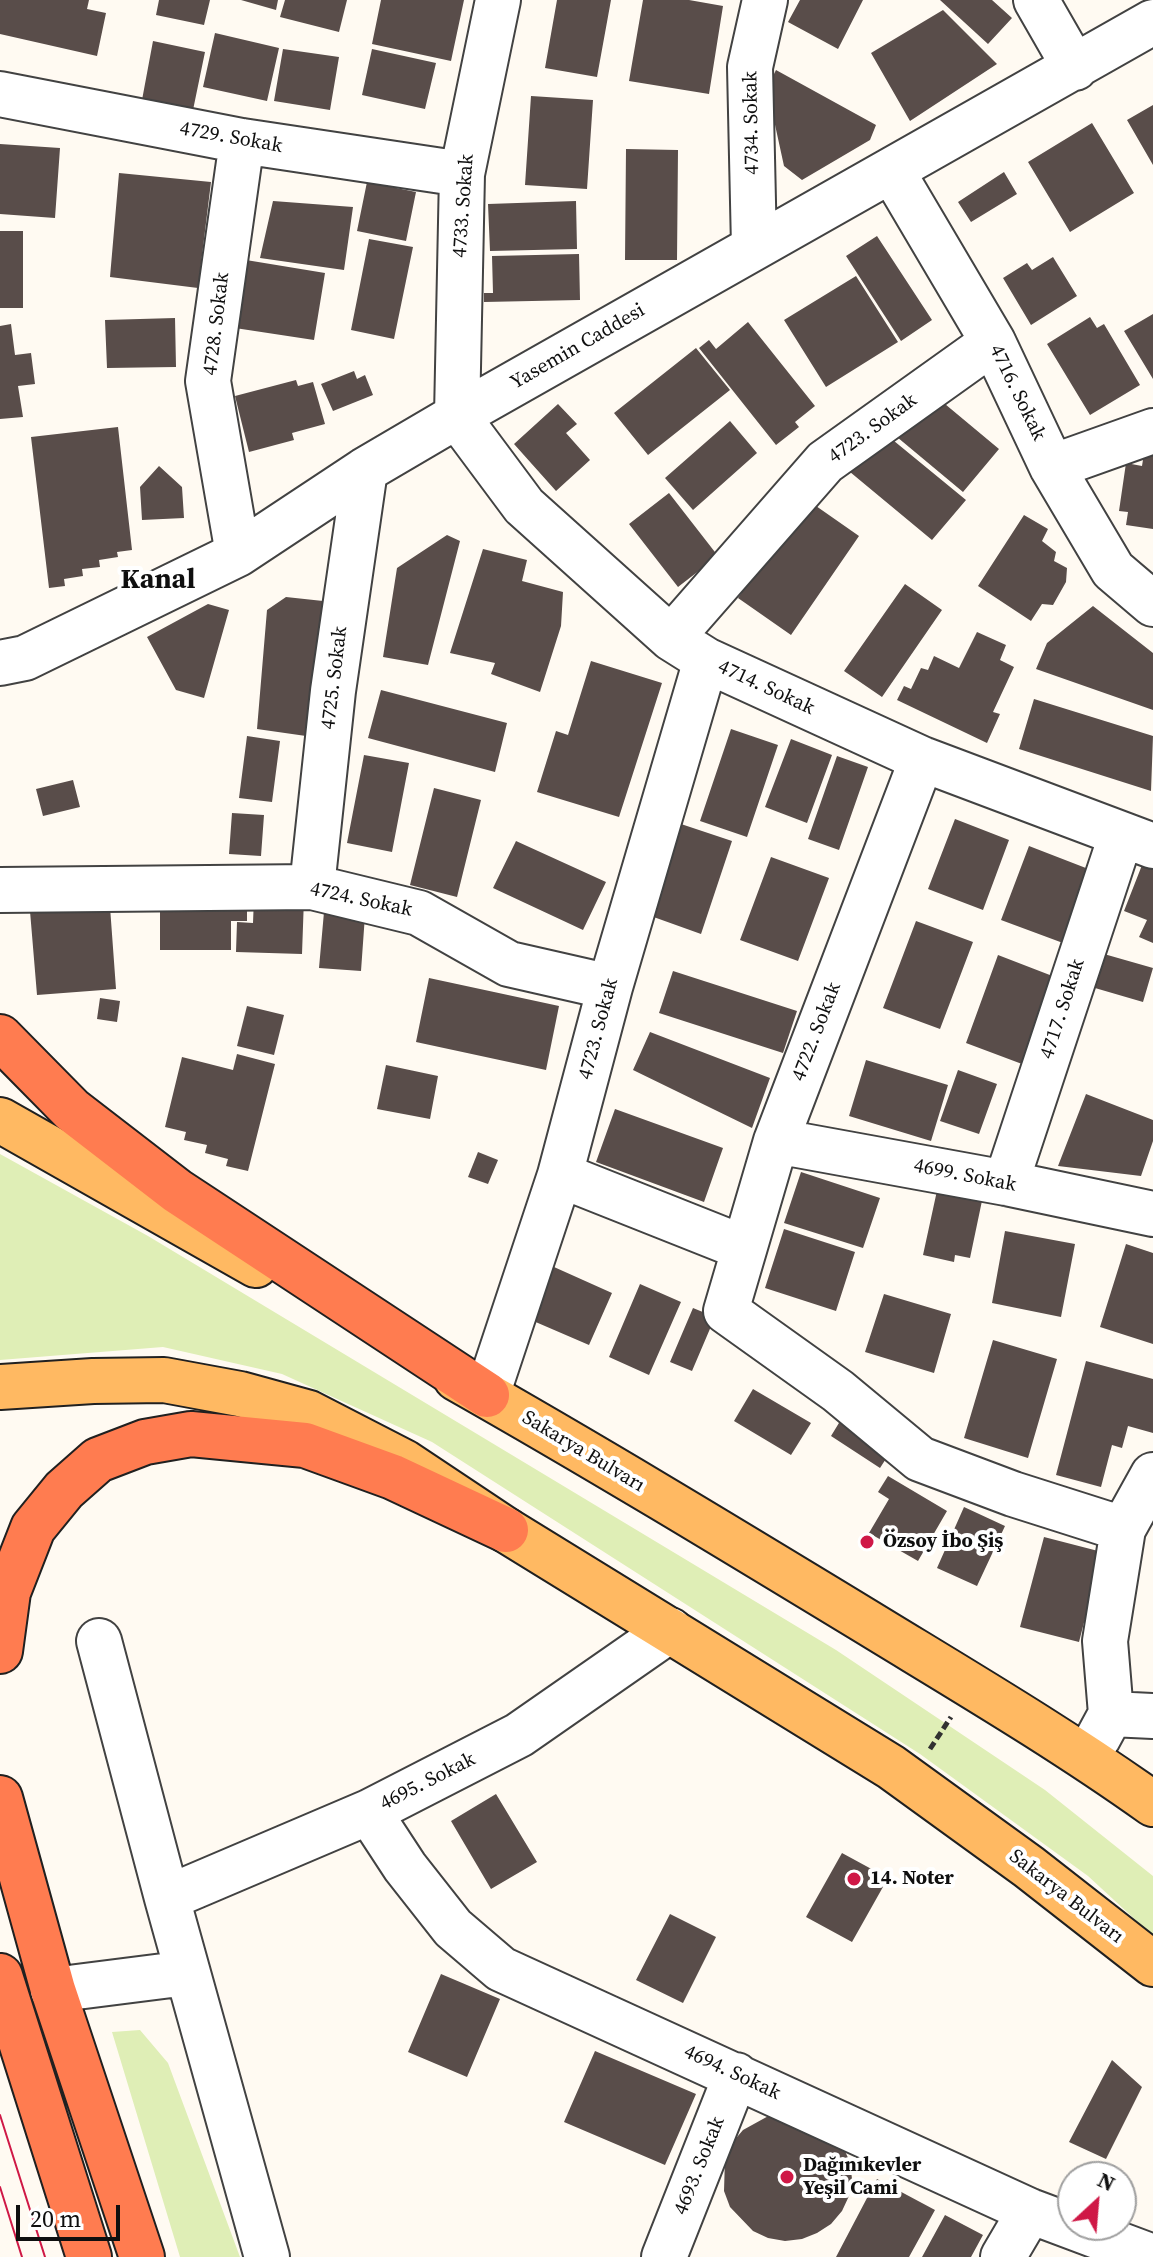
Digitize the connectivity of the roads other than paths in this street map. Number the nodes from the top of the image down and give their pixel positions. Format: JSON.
{"nodes":[{"id":1,"x":498,"y":0,"type":"edge"},
{"id":2,"x":765,"y":0,"type":"edge"},
{"id":3,"x":1036,"y":0,"type":"edge"},
{"id":4,"x":1153,"y":22,"type":"edge"},
{"id":5,"x":1075,"y":68,"type":"junction"},
{"id":6,"x":0,"y":94,"type":"edge"},
{"id":7,"x":242,"y":141,"type":"junction"},
{"id":8,"x":892,"y":171,"type":"junction"},
{"id":9,"x":462,"y":174,"type":"junction"},
{"id":10,"x":754,"y":247,"type":"junction"},
{"id":11,"x":993,"y":342,"type":"junction"},
{"id":12,"x":457,"y":416,"type":"junction"},
{"id":13,"x":1153,"y":431,"type":"edge"},
{"id":14,"x":1052,"y":467,"type":"junction"},
{"id":15,"x":365,"y":470,"type":"junction"},
{"id":16,"x":238,"y":554,"type":"junction"},
{"id":17,"x":1153,"y":604,"type":"edge"},
{"id":18,"x":688,"y":649,"type":"junction"},
{"id":19,"x":0,"y":663,"type":"edge"},
{"id":20,"x":922,"y":759,"type":"junction"},
{"id":21,"x":1137,"y":841,"type":"edge"},
{"id":22,"x":312,"y":887,"type":"junction"},
{"id":23,"x":0,"y":890,"type":"edge"},
{"id":24,"x":610,"y":987,"type":"junction"},
{"id":25,"x":1,"y":1031,"type":"edge"},
{"id":26,"x":0,"y":1120,"type":"edge"},
{"id":27,"x":776,"y":1141,"type":"junction"},
{"id":28,"x":560,"y":1175,"type":"junction"},
{"id":29,"x":1006,"y":1183,"type":"junction"},
{"id":30,"x":1153,"y":1214,"type":"edge"},
{"id":31,"x":744,"y":1248,"type":"junction"},
{"id":32,"x":0,"y":1387,"type":"edge"},
{"id":33,"x":487,"y":1395,"type":"junction"},
{"id":34,"x":1153,"y":1476,"type":"edge"},
{"id":35,"x":1123,"y":1529,"type":"junction"},
{"id":36,"x":506,"y":1530,"type":"junction"},
{"id":37,"x":670,"y":1630,"type":"junction"},
{"id":38,"x":99,"y":1641,"type":"dead end"},
{"id":39,"x":0,"y":1651,"type":"edge"},
{"id":40,"x":1132,"y":1715,"type":"edge"},
{"id":41,"x":1088,"y":1758,"type":"junction"},
{"id":42,"x":0,"y":1798,"type":"edge"},
{"id":43,"x":1153,"y":1804,"type":"edge"},
{"id":44,"x":369,"y":1812,"type":"junction"},
{"id":45,"x":167,"y":1898,"type":"junction"},
{"id":46,"x":1153,"y":1964,"type":"edge"},
{"id":47,"x":187,"y":1973,"type":"junction"},
{"id":48,"x":0,"y":1976,"type":"edge"},
{"id":49,"x":53,"y":1990,"type":"junction"},
{"id":50,"x":736,"y":2075,"type":"junction"},
{"id":51,"x":1030,"y":2211,"type":"junction"},
{"id":52,"x":89,"y":2257,"type":"edge"},
{"id":53,"x":142,"y":2257,"type":"edge"},
{"id":54,"x":267,"y":2257,"type":"edge"},
{"id":55,"x":664,"y":2257,"type":"edge"},
{"id":56,"x":1003,"y":2257,"type":"edge"},
{"id":57,"x":1153,"y":2257,"type":"edge"}],
"edges":[{"from":1,"to":9,"type":"street","name":"4733. Sokak"},
{"from":2,"to":10,"type":"street","name":"4734. Sokak"},
{"from":3,"to":5,"type":"street"},
{"from":4,"to":5,"type":"street","name":"Yasemin Caddesi"},
{"from":5,"to":8,"type":"street","name":"Yasemin Caddesi"},
{"from":6,"to":7,"type":"street","name":"4729. Sokak"},
{"from":7,"to":9,"type":"street","name":"4729. Sokak"},
{"from":7,"to":16,"type":"street","name":"4728. Sokak"},
{"from":8,"to":10,"type":"street","name":"Yasemin Caddesi"},
{"from":8,"to":11,"type":"street","name":"4716. Sokak"},
{"from":9,"to":12,"type":"street","name":"4733. Sokak"},
{"from":10,"to":12,"type":"street","name":"Yasemin Caddesi"},
{"from":11,"to":14,"type":"street","name":"4716. Sokak"},
{"from":11,"to":18,"type":"street","name":"4723. Sokak"},
{"from":12,"to":15,"type":"street","name":"Yasemin Caddesi"},
{"from":12,"to":18,"type":"street","name":"4714. Sokak"},
{"from":13,"to":14,"type":"street"},
{"from":14,"to":17,"type":"street","name":"4716. Sokak"},
{"from":15,"to":16,"type":"street","name":"Yasemin Caddesi"},
{"from":15,"to":22,"type":"street","name":"4725. Sokak"},
{"from":16,"to":19,"type":"street","name":"Yasemin Caddesi"},
{"from":18,"to":20,"type":"street","name":"4714. Sokak"},
{"from":18,"to":24,"type":"street","name":"4723. Sokak"},
{"from":20,"to":21,"type":"street","name":"4714. Sokak"},
{"from":20,"to":27,"type":"street","name":"4722. Sokak"},
{"from":21,"to":29,"type":"street","name":"4717. Sokak"},
{"from":22,"to":23,"type":"street","name":"4724. Sokak"},
{"from":22,"to":24,"type":"street","name":"4724. Sokak"},
{"from":24,"to":28,"type":"street","name":"4723. Sokak"},
{"from":25,"to":33,"type":"highway"},
{"from":26,"to":33,"type":"main road","name":"Sakarya Bulvarı"},
{"from":27,"to":29,"type":"street","name":"4699. Sokak"},
{"from":27,"to":31,"type":"street","name":"4722. Sokak"},
{"from":28,"to":31,"type":"street"},
{"from":28,"to":33,"type":"street","name":"4723. Sokak"},
{"from":29,"to":30,"type":"street","name":"4699. Sokak"},
{"from":31,"to":35,"type":"street","name":"4722. Sokak"},
{"from":32,"to":36,"type":"main road","name":"Sakarya Bulvarı"},
{"from":33,"to":41,"type":"main road","name":"Sakarya Bulvarı"},
{"from":34,"to":35,"type":"street"},
{"from":35,"to":40,"type":"street"},
{"from":36,"to":37,"type":"main road","name":"Sakarya Bulvarı"},
{"from":36,"to":39,"type":"highway"},
{"from":37,"to":44,"type":"street","name":"4695. Sokak"},
{"from":37,"to":46,"type":"main road","name":"Sakarya Bulvarı"},
{"from":38,"to":45,"type":"street"},
{"from":40,"to":41,"type":"street"},
{"from":41,"to":43,"type":"main road","name":"Sakarya Bulvarı"},
{"from":42,"to":49,"type":"highway"},
{"from":44,"to":45,"type":"street","name":"4695. Sokak"},
{"from":44,"to":50,"type":"street","name":"4694. Sokak"},
{"from":45,"to":47,"type":"street"},
{"from":47,"to":49,"type":"street"},
{"from":47,"to":54,"type":"street"},
{"from":48,"to":52,"type":"highway"},
{"from":49,"to":53,"type":"highway"},
{"from":50,"to":51,"type":"street","name":"4694. Sokak"},
{"from":50,"to":55,"type":"street","name":"4693. Sokak"},
{"from":51,"to":56,"type":"street"},
{"from":51,"to":57,"type":"street","name":"4694. Sokak"}]}
